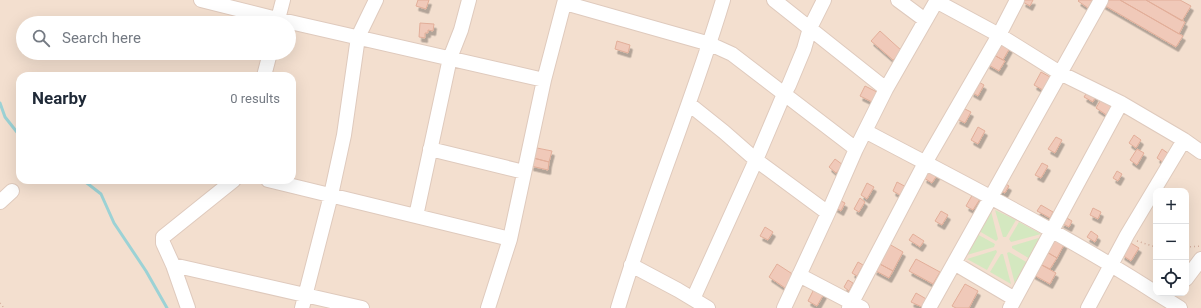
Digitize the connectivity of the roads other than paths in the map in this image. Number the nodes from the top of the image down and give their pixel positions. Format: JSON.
{"nodes":[{"id":1,"x":201,"y":0,"type":"edge"},
{"id":2,"x":282,"y":0,"type":"edge"},
{"id":3,"x":376,"y":0,"type":"edge"},
{"id":4,"x":470,"y":0,"type":"edge"},
{"id":5,"x":723,"y":0,"type":"edge"},
{"id":6,"x":774,"y":0,"type":"edge"},
{"id":7,"x":824,"y":0,"type":"edge"},
{"id":8,"x":898,"y":0,"type":"edge"},
{"id":9,"x":1017,"y":0,"type":"edge"},
{"id":10,"x":1101,"y":0,"type":"edge"},
{"id":11,"x":565,"y":1,"type":"edge"},
{"id":12,"x":936,"y":1,"type":"edge"},
{"id":13,"x":259,"y":16,"type":"edge"},
{"id":14,"x":278,"y":16,"type":"edge"},
{"id":15,"x":925,"y":20,"type":"junction"},
{"id":16,"x":296,"y":25,"type":"edge"},
{"id":17,"x":810,"y":28,"type":"junction"},
{"id":18,"x":999,"y":35,"type":"junction"},
{"id":19,"x":358,"y":37,"type":"junction"},
{"id":20,"x":710,"y":44,"type":"junction"},
{"id":21,"x":450,"y":58,"type":"junction"},
{"id":22,"x":268,"y":60,"type":"edge"},
{"id":23,"x":265,"y":72,"type":"edge"},
{"id":24,"x":1060,"y":73,"type":"junction"},
{"id":25,"x":544,"y":80,"type":"junction"},
{"id":26,"x":886,"y":89,"type":"junction"},
{"id":27,"x":784,"y":94,"type":"junction"},
{"id":28,"x":1122,"y":103,"type":"junction"},
{"id":29,"x":689,"y":104,"type":"junction"},
{"id":30,"x":865,"y":131,"type":"junction"},
{"id":31,"x":1184,"y":140,"type":"junction"},
{"id":32,"x":430,"y":149,"type":"junction"},
{"id":33,"x":856,"y":149,"type":"junction"},
{"id":34,"x":1201,"y":152,"type":"edge"},
{"id":35,"x":756,"y":160,"type":"junction"},
{"id":36,"x":925,"y":163,"type":"junction"},
{"id":37,"x":524,"y":172,"type":"junction"},
{"id":38,"x":229,"y":184,"type":"edge"},
{"id":39,"x":285,"y":184,"type":"edge"},
{"id":40,"x":12,"y":191,"type":"dead end"},
{"id":41,"x":331,"y":195,"type":"junction"},
{"id":42,"x":990,"y":197,"type":"junction"},
{"id":43,"x":0,"y":202,"type":"edge"},
{"id":44,"x":828,"y":213,"type":"junction"},
{"id":45,"x":416,"y":216,"type":"junction"},
{"id":46,"x":1052,"y":231,"type":"junction"},
{"id":47,"x":510,"y":239,"type":"junction"},
{"id":48,"x":1201,"y":259,"type":"edge"},
{"id":49,"x":954,"y":263,"type":"junction"},
{"id":50,"x":1112,"y":264,"type":"junction"},
{"id":51,"x":173,"y":265,"type":"junction"},
{"id":52,"x":631,"y":265,"type":"junction"},
{"id":53,"x":799,"y":274,"type":"junction"},
{"id":54,"x":1189,"y":275,"type":"edge"},
{"id":55,"x":1153,"y":291,"type":"edge"},
{"id":56,"x":1161,"y":296,"type":"edge"},
{"id":57,"x":693,"y":299,"type":"junction"},
{"id":58,"x":303,"y":302,"type":"edge"},
{"id":59,"x":1174,"y":303,"type":"edge"},
{"id":60,"x":1012,"y":304,"type":"edge"},
{"id":61,"x":854,"y":306,"type":"edge"},
{"id":62,"x":188,"y":308,"type":"edge"},
{"id":63,"x":362,"y":308,"type":"edge"},
{"id":64,"x":488,"y":308,"type":"edge"},
{"id":65,"x":618,"y":308,"type":"edge"},
{"id":66,"x":708,"y":308,"type":"edge"},
{"id":67,"x":784,"y":308,"type":"edge"},
{"id":68,"x":929,"y":308,"type":"edge"},
{"id":69,"x":1088,"y":308,"type":"edge"}],
"edges":[{"from":1,"to":13,"type":"street"},
{"from":2,"to":14,"type":"street"},
{"from":3,"to":19,"type":"street"},
{"from":4,"to":21,"type":"street"},
{"from":5,"to":20,"type":"street"},
{"from":6,"to":17,"type":"street"},
{"from":7,"to":17,"type":"street"},
{"from":8,"to":15,"type":"street"},
{"from":9,"to":18,"type":"street"},
{"from":10,"to":24,"type":"street"},
{"from":11,"to":20,"type":"street"},
{"from":11,"to":25,"type":"street"},
{"from":12,"to":15,"type":"street"},
{"from":12,"to":18,"type":"street"},
{"from":15,"to":26,"type":"street"},
{"from":16,"to":19,"type":"street"},
{"from":17,"to":26,"type":"street"},
{"from":17,"to":27,"type":"street"},
{"from":18,"to":24,"type":"street"},
{"from":18,"to":36,"type":"street"},
{"from":19,"to":21,"type":"street"},
{"from":19,"to":41,"type":"street"},
{"from":20,"to":27,"type":"street"},
{"from":20,"to":29,"type":"street"},
{"from":21,"to":25,"type":"street"},
{"from":21,"to":32,"type":"street"},
{"from":22,"to":23,"type":"street"},
{"from":24,"to":28,"type":"street"},
{"from":24,"to":42,"type":"street"},
{"from":25,"to":37,"type":"street"},
{"from":26,"to":30,"type":"street"},
{"from":27,"to":33,"type":"street"},
{"from":27,"to":35,"type":"street"},
{"from":28,"to":31,"type":"street"},
{"from":28,"to":46,"type":"street"},
{"from":29,"to":35,"type":"street"},
{"from":29,"to":52,"type":"street"},
{"from":30,"to":33,"type":"street"},
{"from":30,"to":36,"type":"street"},
{"from":31,"to":34,"type":"street"},
{"from":31,"to":50,"type":"street"},
{"from":32,"to":37,"type":"street"},
{"from":32,"to":45,"type":"street"},
{"from":33,"to":44,"type":"street"},
{"from":35,"to":44,"type":"street"},
{"from":35,"to":57,"type":"street"},
{"from":36,"to":42,"type":"street"},
{"from":36,"to":61,"type":"street"},
{"from":37,"to":47,"type":"street"},
{"from":38,"to":51,"type":"street"},
{"from":39,"to":41,"type":"street"},
{"from":40,"to":43,"type":"street"},
{"from":41,"to":45,"type":"street"},
{"from":41,"to":58,"type":"street"},
{"from":42,"to":46,"type":"street"},
{"from":42,"to":49,"type":"street"},
{"from":44,"to":53,"type":"street"},
{"from":45,"to":47,"type":"street"},
{"from":46,"to":50,"type":"street"},
{"from":46,"to":60,"type":"street"},
{"from":47,"to":64,"type":"street"},
{"from":48,"to":54,"type":"street"},
{"from":49,"to":60,"type":"street"},
{"from":49,"to":68,"type":"street"},
{"from":50,"to":55,"type":"street"},
{"from":50,"to":69,"type":"street"},
{"from":51,"to":58,"type":"street"},
{"from":51,"to":62,"type":"street"},
{"from":52,"to":57,"type":"street"},
{"from":52,"to":65,"type":"street"},
{"from":53,"to":61,"type":"street"},
{"from":53,"to":67,"type":"street"},
{"from":56,"to":59,"type":"street"},
{"from":57,"to":66,"type":"street"},
{"from":58,"to":63,"type":"street"}]}
